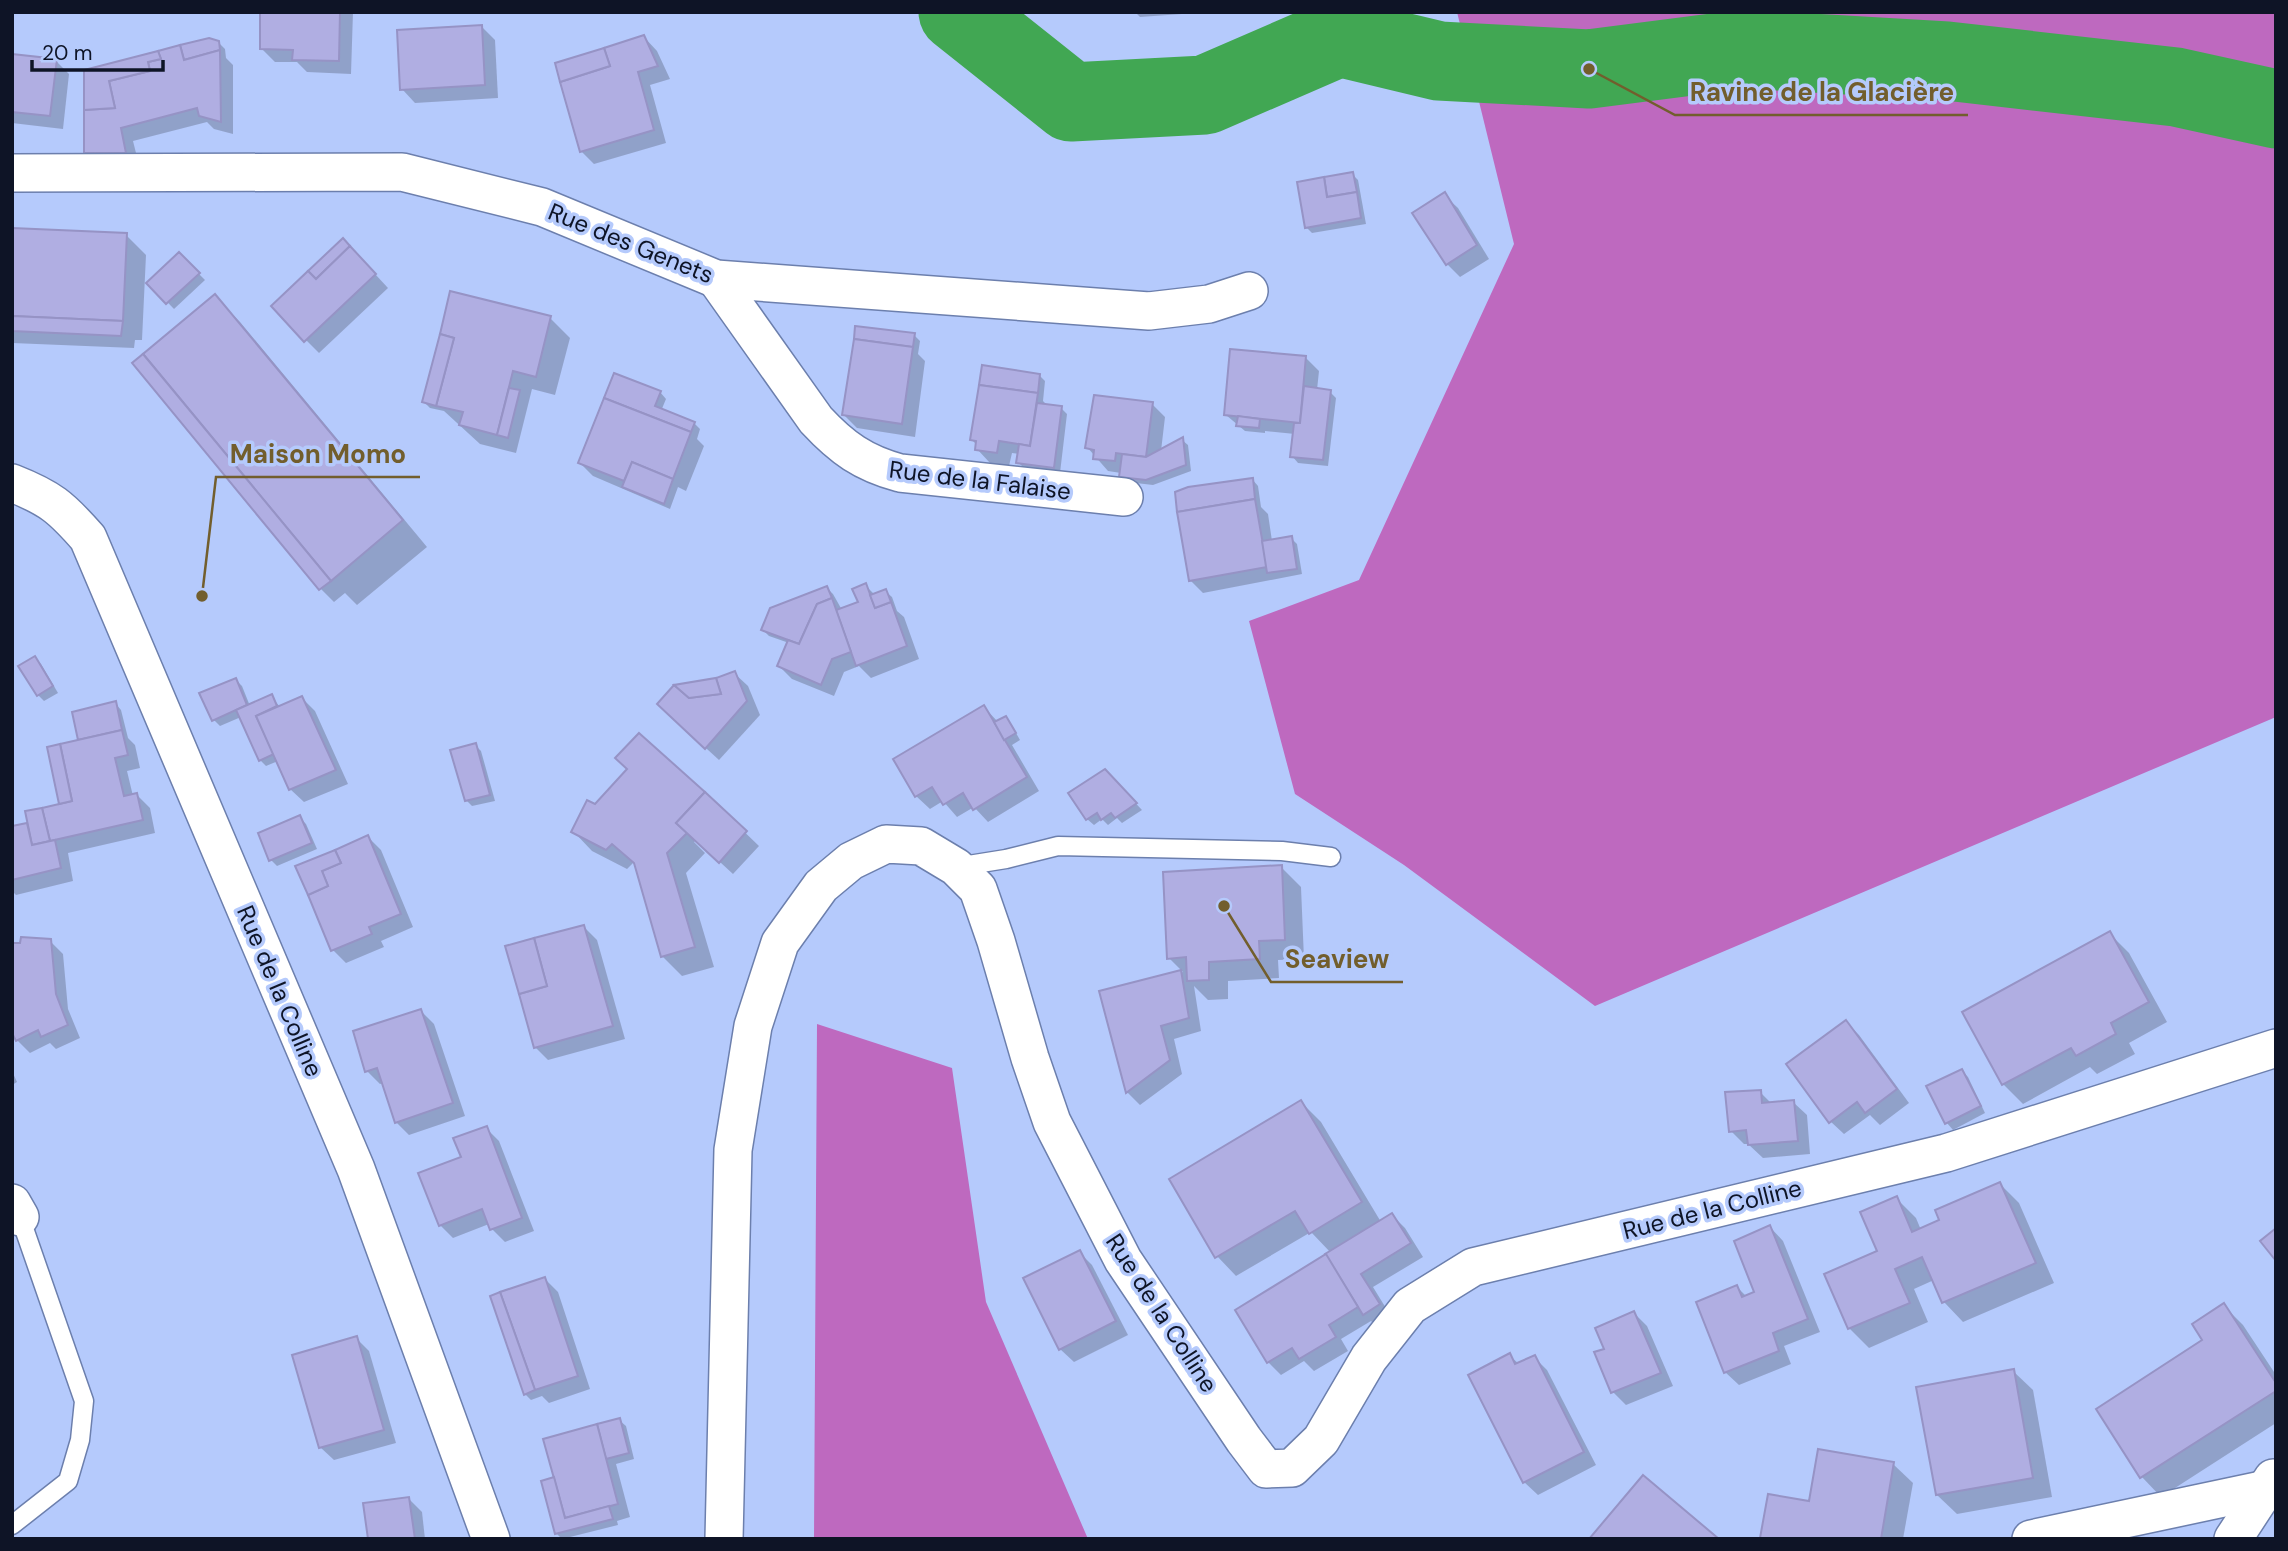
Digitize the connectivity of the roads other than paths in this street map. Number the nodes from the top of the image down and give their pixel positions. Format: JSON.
{"nodes":[{"id":1,"x":12,"y":173,"type":"edge"},
{"id":2,"x":716,"y":279,"type":"junction"},
{"id":3,"x":1249,"y":290,"type":"dead end"},
{"id":4,"x":12,"y":483,"type":"edge"},
{"id":5,"x":1124,"y":497,"type":"dead end"},
{"id":6,"x":1331,"y":857,"type":"dead end"},
{"id":7,"x":956,"y":867,"type":"junction"},
{"id":8,"x":2276,"y":1048,"type":"edge"},
{"id":9,"x":16,"y":1210,"type":"edge"},
{"id":10,"x":2271,"y":1482,"type":"edge"},
{"id":11,"x":12,"y":1525,"type":"edge"},
{"id":12,"x":491,"y":1539,"type":"edge"},
{"id":13,"x":724,"y":1539,"type":"edge"},
{"id":14,"x":2031,"y":1539,"type":"edge"},
{"id":15,"x":2234,"y":1539,"type":"edge"}],
"edges":[{"from":1,"to":2,"type":"street","name":"Rue des Genets"},
{"from":2,"to":3,"type":"street","name":"Rue des Genets"},
{"from":2,"to":5,"type":"street","name":"Rue de la Falaise"},
{"from":4,"to":12,"type":"street","name":"Rue de la Colline"},
{"from":6,"to":7,"type":"lane"},
{"from":7,"to":8,"type":"street","name":"Rue de la Colline"},
{"from":7,"to":13,"type":"street","name":"Rue de la Colline"},
{"from":9,"to":11,"type":"lane"},
{"from":10,"to":14,"type":"street"},
{"from":10,"to":15,"type":"street"}]}
